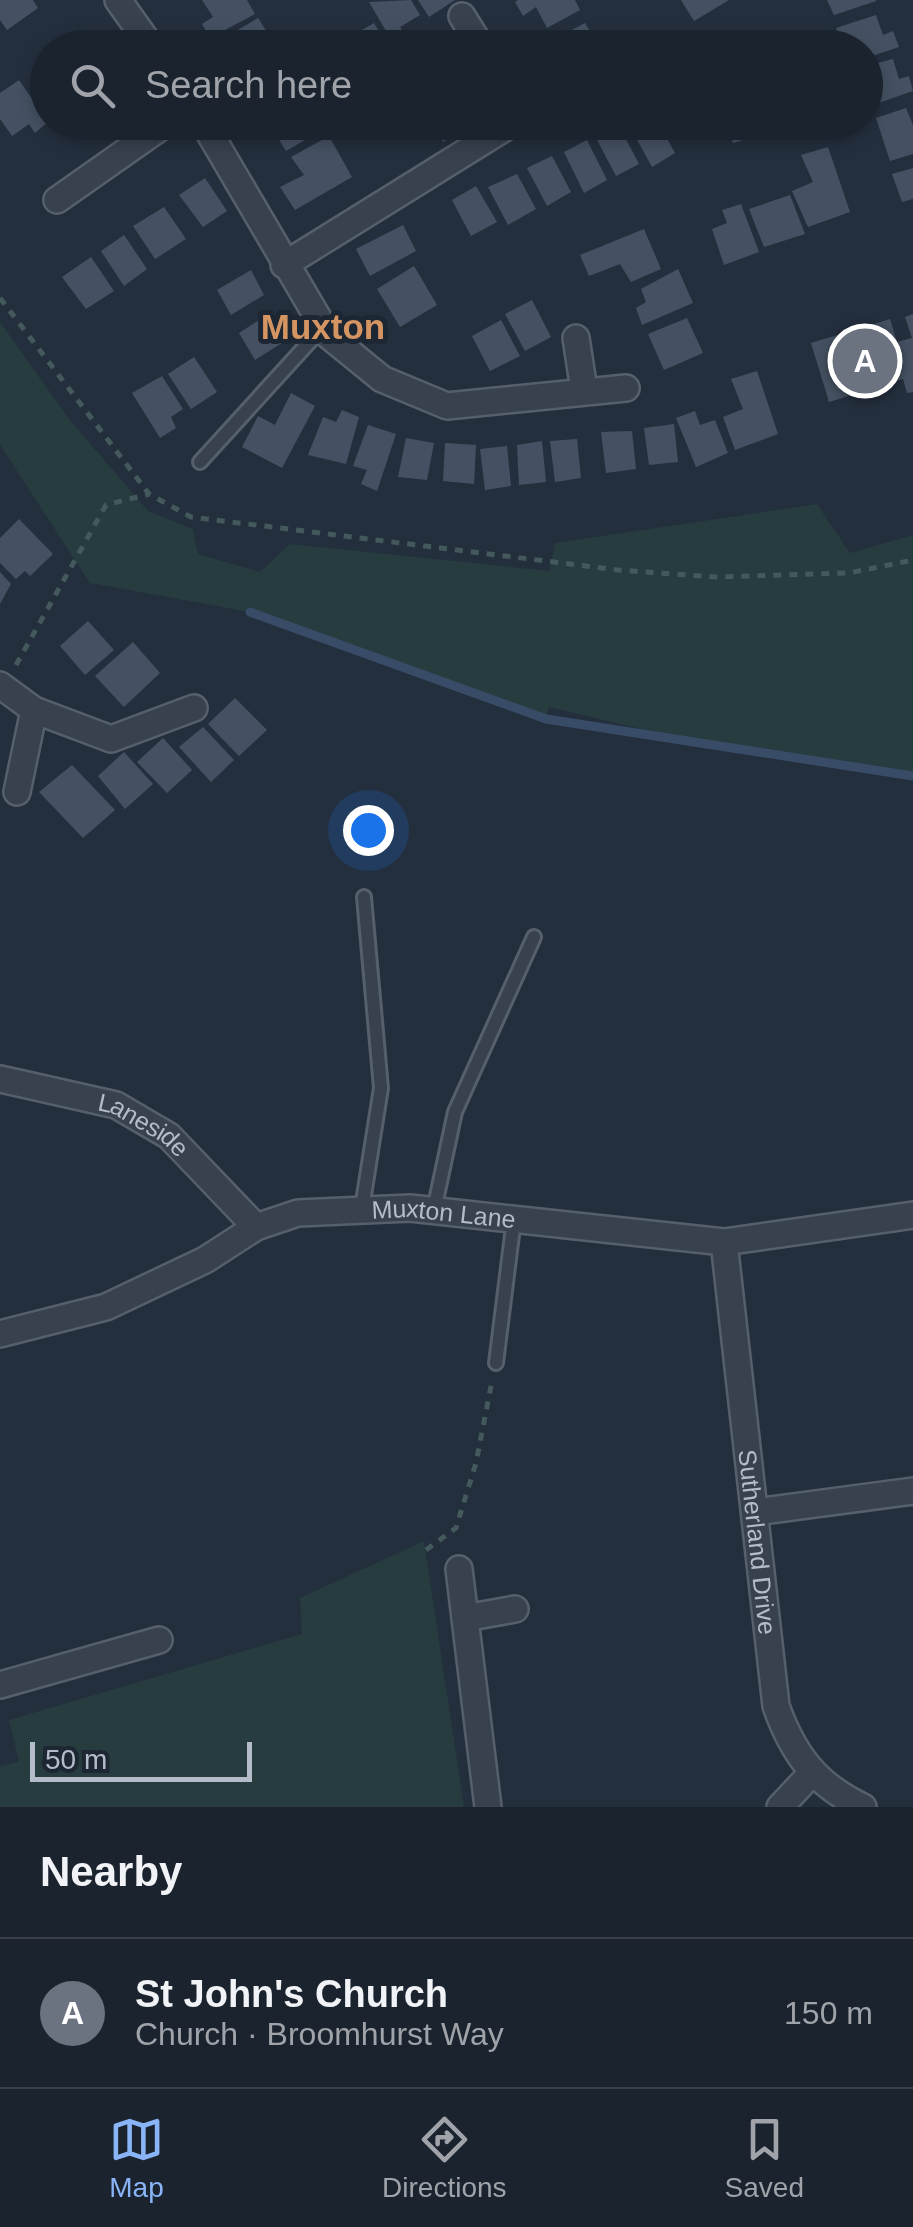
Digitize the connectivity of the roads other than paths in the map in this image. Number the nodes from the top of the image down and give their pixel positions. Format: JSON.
{"nodes":[{"id":1,"x":118,"y":0,"type":"edge"},
{"id":2,"x":462,"y":16,"type":"dead end"},
{"id":3,"x":139,"y":30,"type":"edge"},
{"id":4,"x":471,"y":30,"type":"edge"},
{"id":5,"x":143,"y":140,"type":"edge"},
{"id":6,"x":213,"y":140,"type":"edge"},
{"id":7,"x":485,"y":140,"type":"edge"},
{"id":8,"x":58,"y":200,"type":"dead end"},
{"id":9,"x":284,"y":266,"type":"junction"},
{"id":10,"x":323,"y":327,"type":"junction"},
{"id":11,"x":576,"y":338,"type":"dead end"},
{"id":12,"x":626,"y":388,"type":"dead end"},
{"id":13,"x":584,"y":390,"type":"junction"},
{"id":14,"x":200,"y":462,"type":"dead end"},
{"id":15,"x":2,"y":687,"type":"edge"},
{"id":16,"x":194,"y":708,"type":"dead end"},
{"id":17,"x":34,"y":710,"type":"junction"},
{"id":18,"x":17,"y":792,"type":"dead end"},
{"id":19,"x":364,"y":897,"type":"dead end"},
{"id":20,"x":534,"y":938,"type":"dead end"},
{"id":21,"x":0,"y":1079,"type":"edge"},
{"id":22,"x":362,"y":1208,"type":"junction"},
{"id":23,"x":434,"y":1210,"type":"junction"},
{"id":24,"x":913,"y":1215,"type":"edge"},
{"id":25,"x":514,"y":1219,"type":"junction"},
{"id":26,"x":256,"y":1227,"type":"junction"},
{"id":27,"x":724,"y":1242,"type":"junction"},
{"id":28,"x":0,"y":1334,"type":"edge"},
{"id":29,"x":496,"y":1364,"type":"road end"},
{"id":30,"x":913,"y":1492,"type":"edge"},
{"id":31,"x":755,"y":1512,"type":"junction"},
{"id":32,"x":459,"y":1569,"type":"dead end"},
{"id":33,"x":515,"y":1609,"type":"dead end"},
{"id":34,"x":465,"y":1618,"type":"junction"},
{"id":35,"x":159,"y":1640,"type":"dead end"},
{"id":36,"x":0,"y":1685,"type":"edge"},
{"id":37,"x":812,"y":1774,"type":"junction"},
{"id":38,"x":488,"y":1807,"type":"edge"},
{"id":39,"x":780,"y":1807,"type":"edge"},
{"id":40,"x":864,"y":1807,"type":"edge"}],
"edges":[{"from":1,"to":3,"type":"street"},
{"from":2,"to":4,"type":"street"},
{"from":5,"to":8,"type":"street"},
{"from":6,"to":9,"type":"street"},
{"from":7,"to":9,"type":"street"},
{"from":9,"to":10,"type":"street"},
{"from":10,"to":13,"type":"street"},
{"from":10,"to":14,"type":"lane"},
{"from":11,"to":13,"type":"street"},
{"from":12,"to":13,"type":"street"},
{"from":15,"to":17,"type":"street"},
{"from":16,"to":17,"type":"street"},
{"from":17,"to":18,"type":"street"},
{"from":19,"to":22,"type":"lane"},
{"from":20,"to":23,"type":"lane"},
{"from":21,"to":26,"type":"street","name":"Laneside"},
{"from":22,"to":23,"type":"street","name":"Muxton Lane"},
{"from":22,"to":26,"type":"street","name":"Muxton Lane"},
{"from":23,"to":25,"type":"street","name":"Muxton Lane"},
{"from":24,"to":27,"type":"street","name":"Muxton Lane"},
{"from":25,"to":27,"type":"street","name":"Muxton Lane"},
{"from":25,"to":29,"type":"lane"},
{"from":26,"to":28,"type":"street","name":"Muxton Lane"},
{"from":27,"to":31,"type":"street","name":"Sutherland Drive"},
{"from":30,"to":31,"type":"street"},
{"from":31,"to":37,"type":"street","name":"Sutherland Drive"},
{"from":32,"to":34,"type":"street"},
{"from":33,"to":34,"type":"street"},
{"from":34,"to":38,"type":"street"},
{"from":35,"to":36,"type":"street"},
{"from":37,"to":39,"type":"street"},
{"from":37,"to":40,"type":"street","name":"Sutherland Drive"}]}
